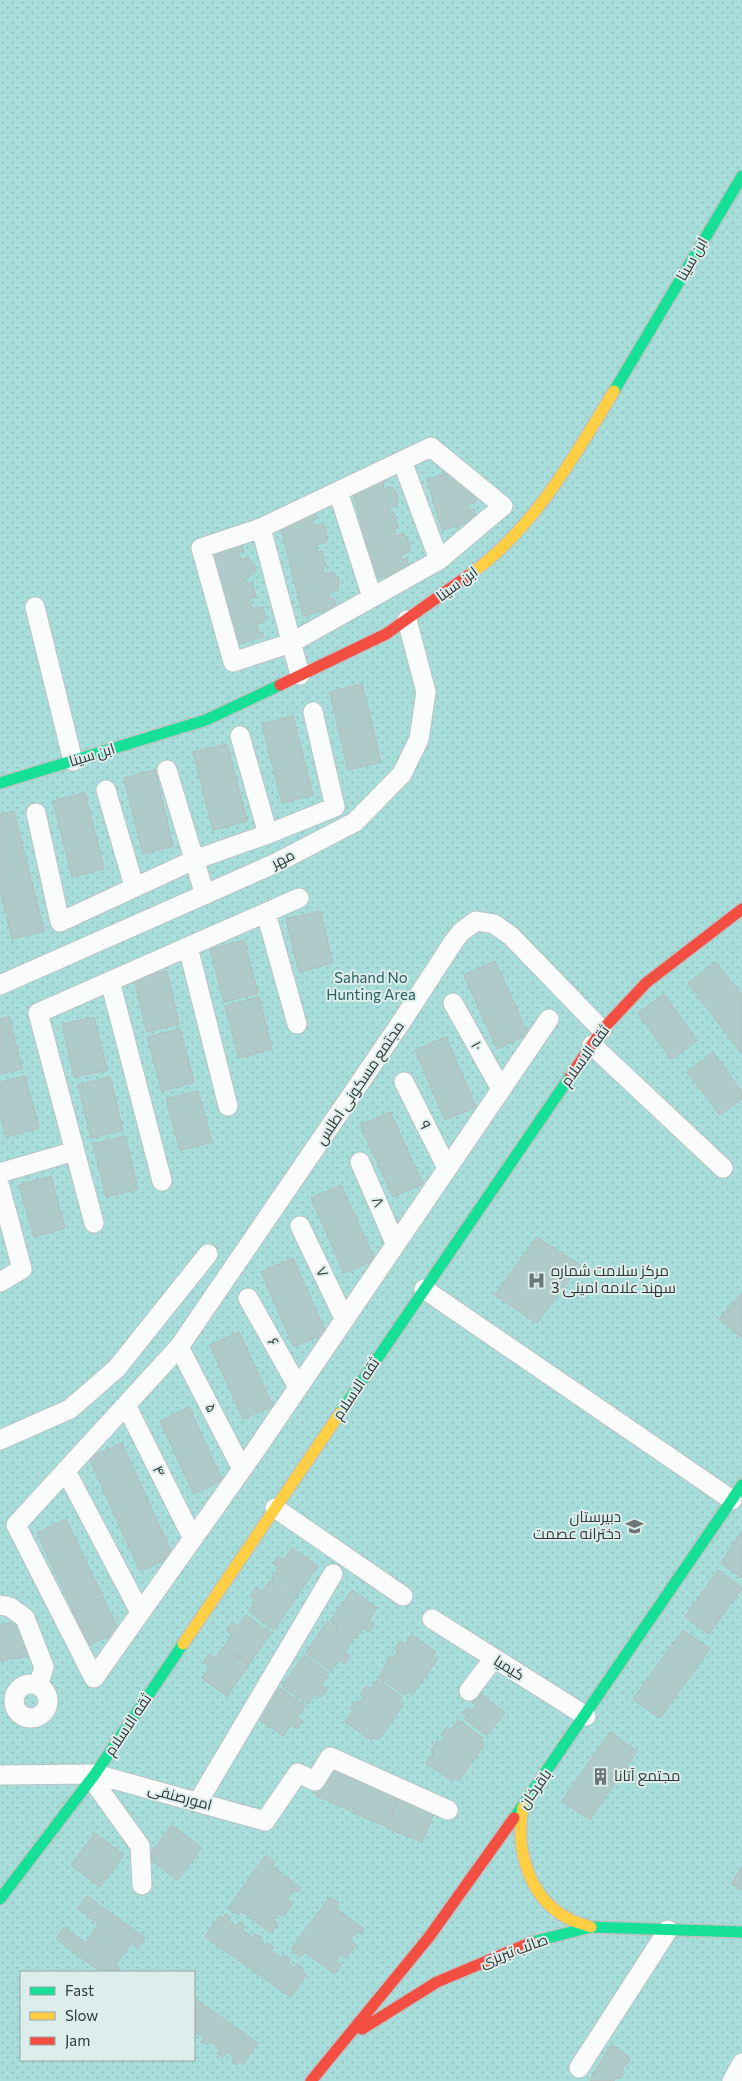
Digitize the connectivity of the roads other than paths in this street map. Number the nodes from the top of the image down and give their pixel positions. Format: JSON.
{"nodes":[{"id":1,"x":742,"y":176,"type":"edge"},
{"id":2,"x":402,"y":461,"type":"junction"},
{"id":3,"x":338,"y":491,"type":"junction"},
{"id":4,"x":261,"y":528,"type":"junction"},
{"id":5,"x":439,"y":560,"type":"junction"},
{"id":6,"x":372,"y":597,"type":"junction"},
{"id":7,"x":35,"y":607,"type":"dead end"},
{"id":8,"x":407,"y":620,"type":"junction"},
{"id":9,"x":291,"y":642,"type":"junction"},
{"id":10,"x":300,"y":675,"type":"junction"},
{"id":11,"x":313,"y":712,"type":"dead end"},
{"id":12,"x":240,"y":736,"type":"dead end"},
{"id":13,"x":73,"y":761,"type":"junction"},
{"id":14,"x":166,"y":770,"type":"dead end"},
{"id":15,"x":0,"y":783,"type":"edge"},
{"id":16,"x":106,"y":790,"type":"dead end"},
{"id":17,"x":36,"y":812,"type":"dead end"},
{"id":18,"x":268,"y":834,"type":"junction"},
{"id":19,"x":194,"y":860,"type":"junction"},
{"id":20,"x":134,"y":886,"type":"junction"},
{"id":21,"x":205,"y":895,"type":"junction"},
{"id":22,"x":299,"y":898,"type":"dead end"},
{"id":23,"x":742,"y":909,"type":"edge"},
{"id":24,"x":266,"y":913,"type":"junction"},
{"id":25,"x":188,"y":947,"type":"junction"},
{"id":26,"x":110,"y":981,"type":"junction"},
{"id":27,"x":0,"y":985,"type":"edge"},
{"id":28,"x":453,"y":1003,"type":"dead end"},
{"id":29,"x":549,"y":1019,"type":"dead end"},
{"id":30,"x":297,"y":1024,"type":"dead end"},
{"id":31,"x":597,"y":1038,"type":"junction"},
{"id":32,"x":404,"y":1082,"type":"dead end"},
{"id":33,"x":501,"y":1089,"type":"junction"},
{"id":34,"x":228,"y":1106,"type":"dead end"},
{"id":35,"x":75,"y":1151,"type":"junction"},
{"id":36,"x":360,"y":1162,"type":"dead end"},
{"id":37,"x":447,"y":1168,"type":"junction"},
{"id":38,"x":723,"y":1168,"type":"dead end"},
{"id":39,"x":0,"y":1173,"type":"edge"},
{"id":40,"x":162,"y":1181,"type":"dead end"},
{"id":41,"x":0,"y":1188,"type":"edge"},
{"id":42,"x":94,"y":1223,"type":"dead end"},
{"id":43,"x":300,"y":1226,"type":"dead end"},
{"id":44,"x":395,"y":1243,"type":"junction"},
{"id":45,"x":208,"y":1254,"type":"dead end"},
{"id":46,"x":0,"y":1282,"type":"edge"},
{"id":47,"x":424,"y":1289,"type":"junction"},
{"id":48,"x":248,"y":1298,"type":"dead end"},
{"id":49,"x":344,"y":1318,"type":"junction"},
{"id":50,"x":179,"y":1347,"type":"junction"},
{"id":51,"x":298,"y":1386,"type":"junction"},
{"id":52,"x":126,"y":1405,"type":"junction"},
{"id":53,"x":0,"y":1440,"type":"edge"},
{"id":54,"x":242,"y":1469,"type":"junction"},
{"id":55,"x":66,"y":1471,"type":"junction"},
{"id":56,"x":737,"y":1493,"type":"edge"},
{"id":57,"x":275,"y":1508,"type":"junction"},
{"id":58,"x":192,"y":1537,"type":"junction"},
{"id":59,"x":333,"y":1574,"type":"dead end"},
{"id":60,"x":403,"y":1596,"type":"dead end"},
{"id":61,"x":0,"y":1605,"type":"edge"},
{"id":62,"x":140,"y":1612,"type":"junction"},
{"id":63,"x":432,"y":1619,"type":"dead end"},
{"id":64,"x":494,"y":1658,"type":"junction"},
{"id":65,"x":38,"y":1686,"type":"junction"},
{"id":66,"x":469,"y":1691,"type":"dead end"},
{"id":67,"x":8,"y":1708,"type":"edge"},
{"id":68,"x":586,"y":1716,"type":"junction"},
{"id":69,"x":0,"y":1775,"type":"edge"},
{"id":70,"x":93,"y":1776,"type":"junction"},
{"id":71,"x":198,"y":1802,"type":"junction"},
{"id":72,"x":525,"y":1802,"type":"junction"},
{"id":73,"x":448,"y":1810,"type":"dead end"},
{"id":74,"x":142,"y":1885,"type":"dead end"},
{"id":75,"x":0,"y":1899,"type":"edge"},
{"id":76,"x":591,"y":1927,"type":"junction"},
{"id":77,"x":668,"y":1930,"type":"junction"},
{"id":78,"x":742,"y":1932,"type":"edge"},
{"id":79,"x":338,"y":2046,"type":"junction"},
{"id":80,"x":742,"y":2063,"type":"edge"},
{"id":81,"x":579,"y":2068,"type":"dead end"},
{"id":82,"x":311,"y":2081,"type":"edge"},
{"id":83,"x":732,"y":2081,"type":"edge"}],
"edges":[{"from":1,"to":8,"type":"street","name":"ابن سینا"},
{"from":2,"to":3,"type":"street"},
{"from":2,"to":5,"type":"street"},
{"from":2,"to":5,"type":"street"},
{"from":3,"to":4,"type":"street"},
{"from":3,"to":6,"type":"street"},
{"from":4,"to":9,"type":"street"},
{"from":4,"to":9,"type":"street"},
{"from":5,"to":6,"type":"street"},
{"from":6,"to":9,"type":"street"},
{"from":7,"to":13,"type":"street"},
{"from":8,"to":10,"type":"street","name":"ابن سینا"},
{"from":8,"to":21,"type":"street","name":"مهر"},
{"from":9,"to":10,"type":"street"},
{"from":10,"to":13,"type":"street","name":"ابن سینا"},
{"from":11,"to":18,"type":"street"},
{"from":12,"to":18,"type":"street"},
{"from":13,"to":15,"type":"street","name":"ابن سینا"},
{"from":14,"to":19,"type":"street"},
{"from":16,"to":20,"type":"street"},
{"from":17,"to":20,"type":"street"},
{"from":18,"to":19,"type":"street"},
{"from":19,"to":20,"type":"street"},
{"from":19,"to":21,"type":"street"},
{"from":21,"to":27,"type":"street","name":"مهر"},
{"from":22,"to":24,"type":"street"},
{"from":23,"to":31,"type":"street","name":"ثقه الاسلام"},
{"from":24,"to":25,"type":"street"},
{"from":24,"to":30,"type":"street"},
{"from":25,"to":26,"type":"street"},
{"from":25,"to":34,"type":"street"},
{"from":26,"to":35,"type":"street"},
{"from":26,"to":40,"type":"street"},
{"from":28,"to":33,"type":"street","name":"۱۰"},
{"from":29,"to":33,"type":"street"},
{"from":31,"to":38,"type":"street"},
{"from":31,"to":47,"type":"street","name":"ثقه الاسلام"},
{"from":31,"to":50,"type":"street","name":"مجتمع مسکونی اطلس"},
{"from":32,"to":37,"type":"street","name":"۹"},
{"from":33,"to":37,"type":"street"},
{"from":35,"to":39,"type":"street"},
{"from":35,"to":42,"type":"street"},
{"from":36,"to":44,"type":"street","name":"۸"},
{"from":37,"to":44,"type":"street"},
{"from":41,"to":46,"type":"street"},
{"from":43,"to":49,"type":"street","name":"۷"},
{"from":44,"to":49,"type":"street"},
{"from":45,"to":53,"type":"street"},
{"from":47,"to":56,"type":"street"},
{"from":47,"to":57,"type":"street","name":"ثقه الاسلام"},
{"from":48,"to":51,"type":"street","name":"۶"},
{"from":49,"to":51,"type":"street"},
{"from":50,"to":52,"type":"street"},
{"from":50,"to":54,"type":"street","name":"۵"},
{"from":51,"to":54,"type":"street"},
{"from":52,"to":55,"type":"street"},
{"from":52,"to":58,"type":"street","name":"۴"},
{"from":54,"to":58,"type":"street"},
{"from":55,"to":62,"type":"street"},
{"from":55,"to":62,"type":"street"},
{"from":56,"to":68,"type":"street","name":"باقرخان"},
{"from":57,"to":60,"type":"street"},
{"from":57,"to":70,"type":"street","name":"ثقه الاسلام"},
{"from":58,"to":62,"type":"street"},
{"from":59,"to":71,"type":"street"},
{"from":61,"to":65,"type":"street"},
{"from":63,"to":64,"type":"street","name":"کیمیا"},
{"from":64,"to":66,"type":"street"},
{"from":64,"to":68,"type":"street","name":"کیمیا"},
{"from":65,"to":67,"type":"street"},
{"from":65,"to":67,"type":"street"},
{"from":68,"to":72,"type":"street","name":"باقرخان"},
{"from":69,"to":70,"type":"street","name":"امورصنفی"},
{"from":70,"to":71,"type":"street","name":"امورصنفی"},
{"from":70,"to":74,"type":"street"},
{"from":70,"to":75,"type":"street","name":"ثقه الاسلام"},
{"from":71,"to":73,"type":"street","name":"امورصنفی"},
{"from":72,"to":76,"type":"street"},
{"from":72,"to":79,"type":"street","name":"باقرخان"},
{"from":76,"to":77,"type":"street","name":"صائب تبریزی"},
{"from":76,"to":79,"type":"street","name":"صائب تبریزی"},
{"from":77,"to":78,"type":"street","name":"صائب تبریزی"},
{"from":77,"to":81,"type":"street"},
{"from":79,"to":82,"type":"street","name":"باقرخان"},
{"from":80,"to":83,"type":"street"}]}
